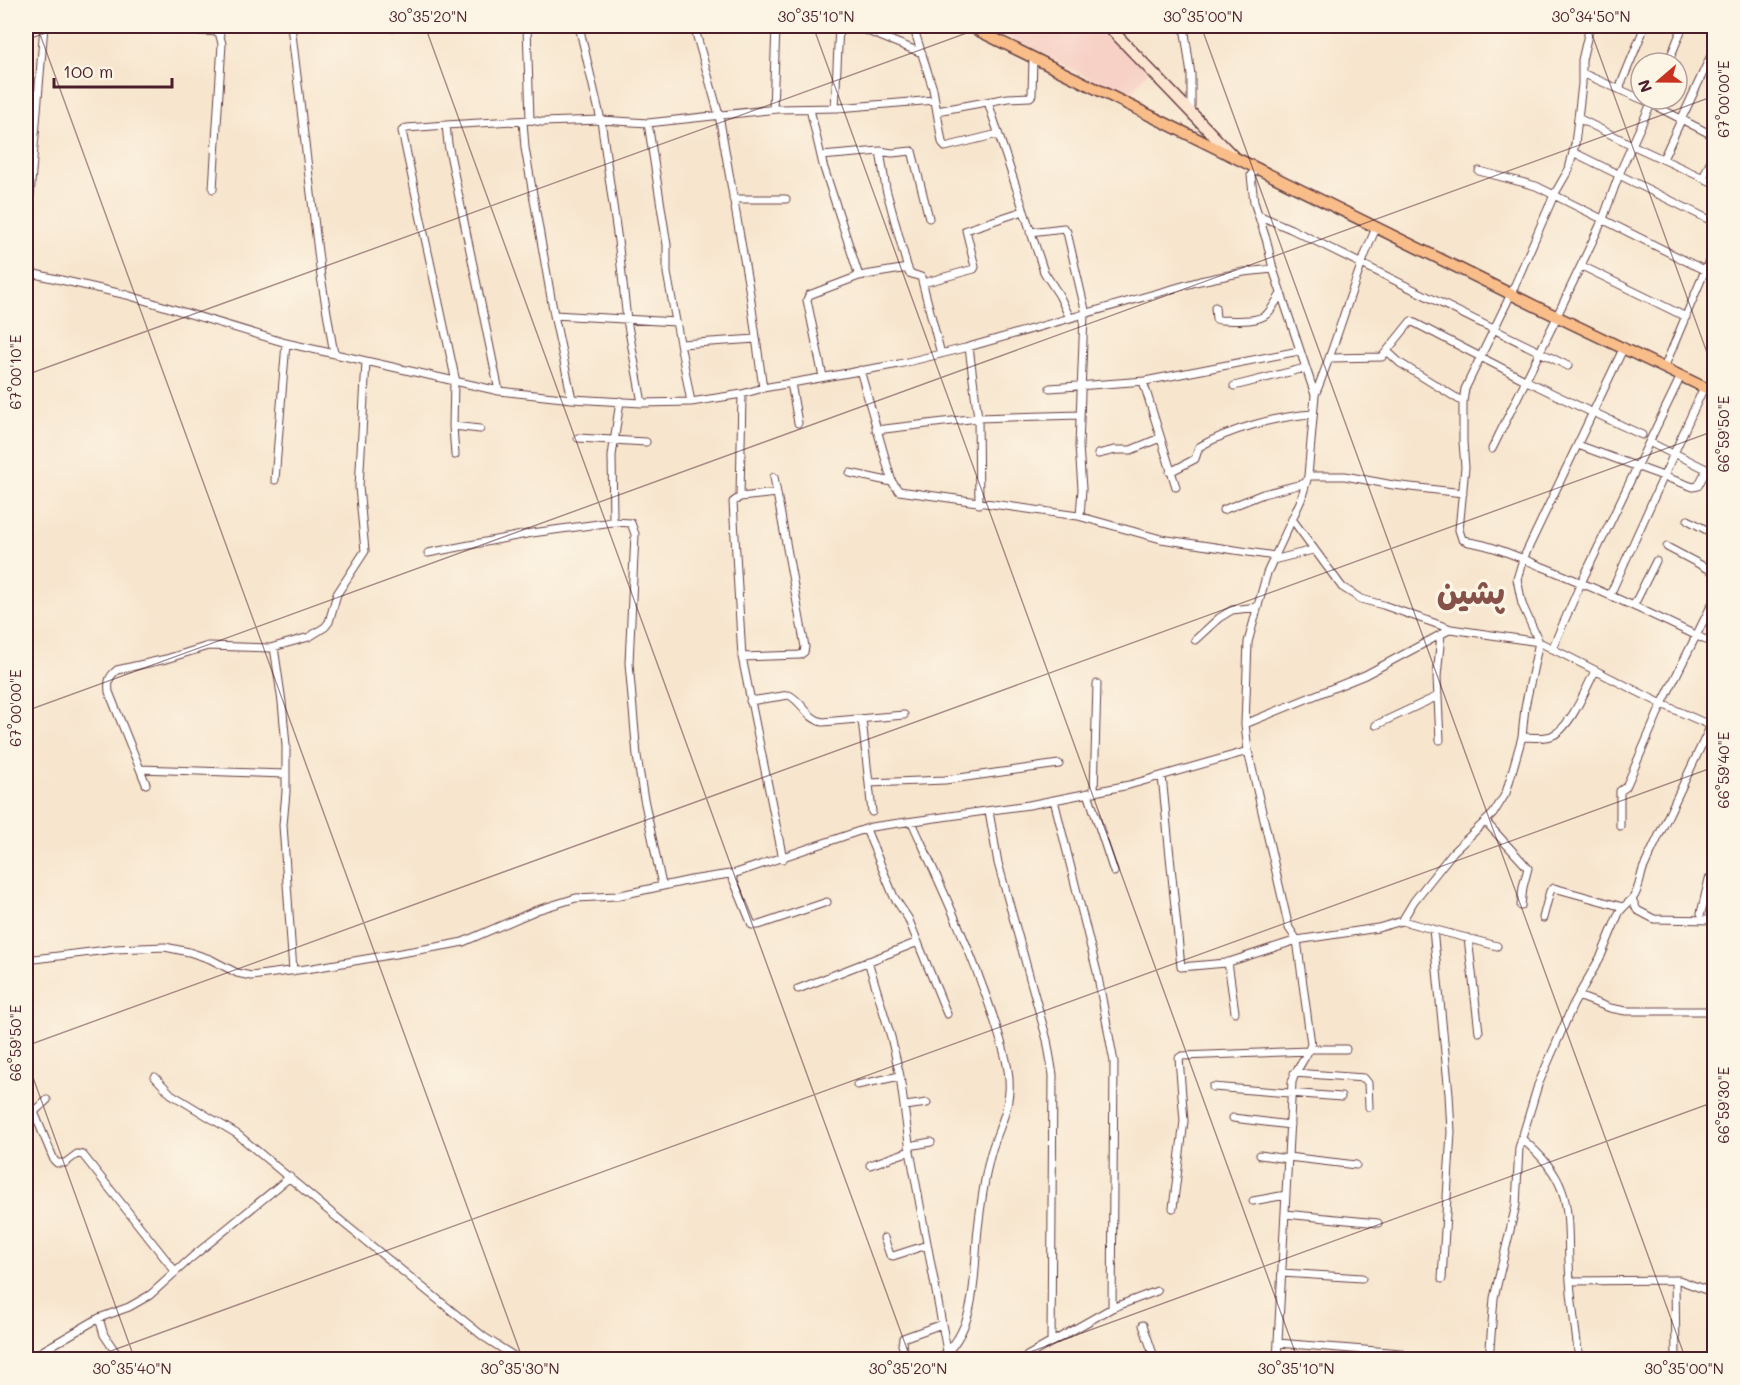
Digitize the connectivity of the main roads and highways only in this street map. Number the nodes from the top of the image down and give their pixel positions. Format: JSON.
{"nodes":[{"id":1,"x":969,"y":26,"type":"edge"},
{"id":2,"x":1108,"y":26,"type":"edge"},
{"id":3,"x":1233,"y":157,"type":"junction"},
{"id":4,"x":1709,"y":389,"type":"edge"}],
"edges":[{"from":1,"to":3,"type":"main road"},
{"from":2,"to":3,"type":"main road"},
{"from":3,"to":4,"type":"main road"}]}
